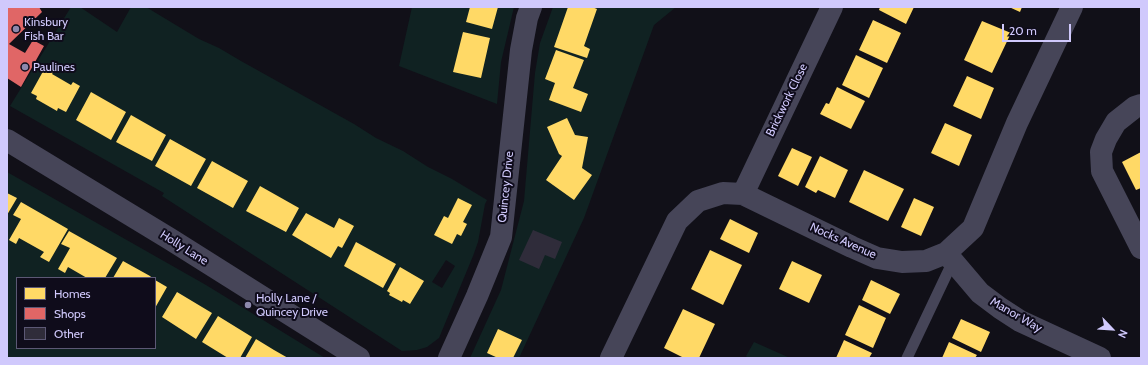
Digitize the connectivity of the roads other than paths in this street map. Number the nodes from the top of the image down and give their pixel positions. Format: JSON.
{"nodes":[{"id":1,"x":532,"y":7,"type":"edge"},
{"id":2,"x":832,"y":7,"type":"edge"},
{"id":3,"x":1072,"y":7,"type":"edge"},
{"id":4,"x":1141,"y":104,"type":"edge"},
{"id":5,"x":7,"y":140,"type":"edge"},
{"id":6,"x":743,"y":194,"type":"junction"},
{"id":7,"x":1141,"y":248,"type":"edge"},
{"id":8,"x":950,"y":257,"type":"junction"},
{"id":9,"x":359,"y":358,"type":"edge"},
{"id":10,"x":449,"y":358,"type":"edge"},
{"id":11,"x":610,"y":358,"type":"edge"},
{"id":12,"x":907,"y":358,"type":"edge"},
{"id":13,"x":1100,"y":358,"type":"edge"}],
"edges":[{"from":1,"to":10,"type":"street","name":"Quincey Drive"},
{"from":2,"to":6,"type":"street","name":"Brickwork Close"},
{"from":3,"to":8,"type":"street","name":"Nocks Avenue"},
{"from":4,"to":7,"type":"street"},
{"from":5,"to":9,"type":"street","name":"Holly Lane"},
{"from":6,"to":8,"type":"street","name":"Nocks Avenue"},
{"from":6,"to":11,"type":"street","name":"Nocks Avenue"},
{"from":8,"to":12,"type":"lane"},
{"from":8,"to":13,"type":"street","name":"Manor Way"}]}
